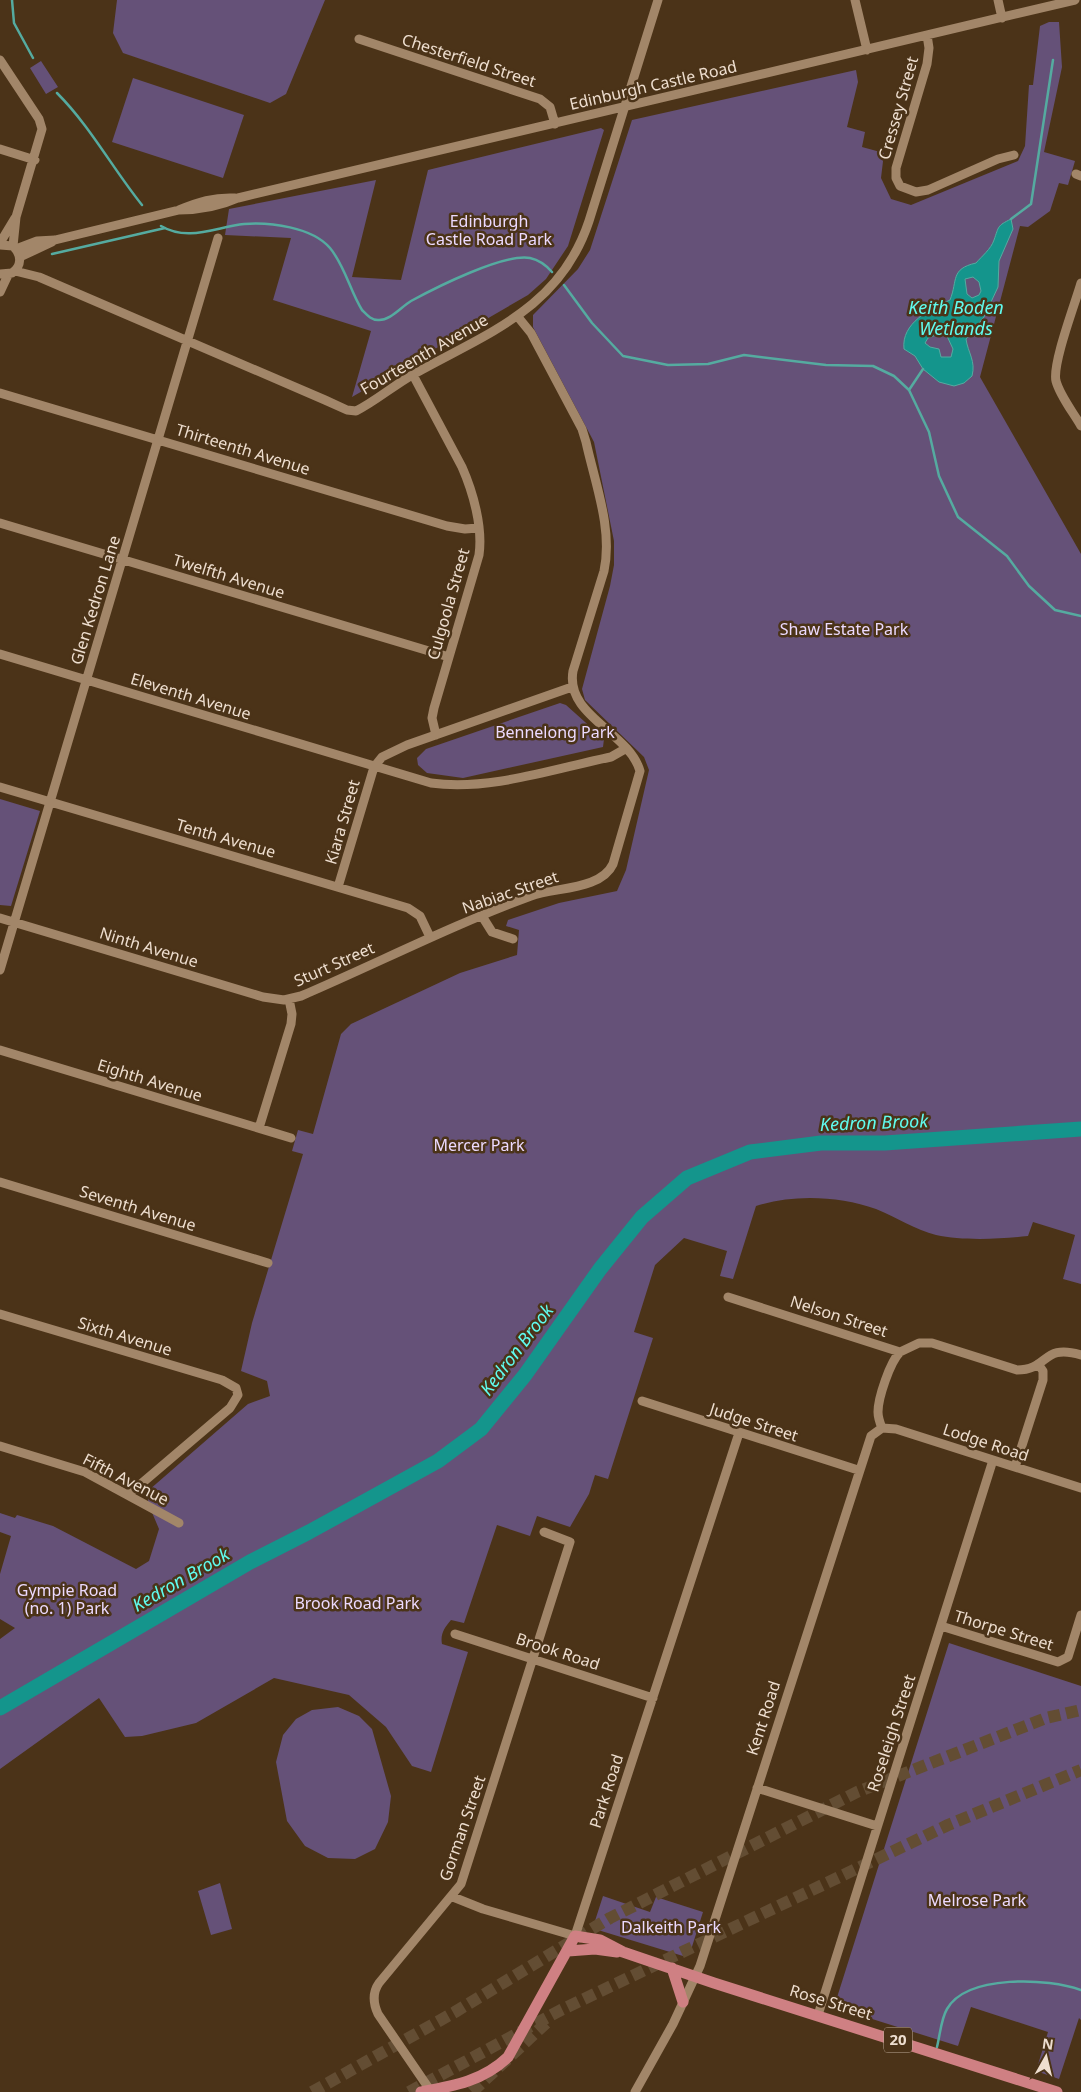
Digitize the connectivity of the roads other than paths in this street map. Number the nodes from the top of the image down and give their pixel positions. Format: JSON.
{"nodes":[{"id":1,"x":855,"y":0,"type":"edge"},
{"id":2,"x":998,"y":0,"type":"edge"},
{"id":3,"x":1074,"y":0,"type":"edge"},
{"id":4,"x":656,"y":1,"type":"edge"},
{"id":5,"x":1002,"y":18,"type":"junction"},
{"id":6,"x":927,"y":35,"type":"junction"},
{"id":7,"x":359,"y":39,"type":"dead end"},
{"id":8,"x":867,"y":50,"type":"junction"},
{"id":9,"x":0,"y":60,"type":"edge"},
{"id":10,"x":624,"y":107,"type":"junction"},
{"id":11,"x":555,"y":124,"type":"junction"},
{"id":12,"x":0,"y":149,"type":"edge"},
{"id":13,"x":1014,"y":156,"type":"dead end"},
{"id":14,"x":35,"y":160,"type":"junction"},
{"id":15,"x":16,"y":216,"type":"junction"},
{"id":16,"x":218,"y":238,"type":"dead end"},
{"id":17,"x":0,"y":244,"type":"edge"},
{"id":18,"x":17,"y":254,"type":"junction"},
{"id":19,"x":8,"y":273,"type":"edge"},
{"id":20,"x":38,"y":277,"type":"junction"},
{"id":21,"x":1081,"y":284,"type":"edge"},
{"id":22,"x":0,"y":292,"type":"edge"},
{"id":23,"x":1078,"y":307,"type":"edge"},
{"id":24,"x":518,"y":316,"type":"junction"},
{"id":25,"x":188,"y":341,"type":"junction"},
{"id":26,"x":412,"y":375,"type":"junction"},
{"id":27,"x":0,"y":393,"type":"edge"},
{"id":28,"x":1081,"y":426,"type":"edge"},
{"id":29,"x":158,"y":440,"type":"junction"},
{"id":30,"x":0,"y":523,"type":"edge"},
{"id":31,"x":478,"y":528,"type":"junction"},
{"id":32,"x":122,"y":560,"type":"junction"},
{"id":33,"x":0,"y":654,"type":"edge"},
{"id":34,"x":449,"y":657,"type":"junction"},
{"id":35,"x":86,"y":680,"type":"junction"},
{"id":36,"x":572,"y":687,"type":"junction"},
{"id":37,"x":436,"y":735,"type":"junction"},
{"id":38,"x":625,"y":749,"type":"junction"},
{"id":39,"x":374,"y":766,"type":"junction"},
{"id":40,"x":0,"y":787,"type":"edge"},
{"id":41,"x":50,"y":802,"type":"junction"},
{"id":42,"x":338,"y":887,"type":"junction"},
{"id":43,"x":482,"y":916,"type":"junction"},
{"id":44,"x":0,"y":918,"type":"edge"},
{"id":45,"x":14,"y":923,"type":"junction"},
{"id":46,"x":430,"y":937,"type":"junction"},
{"id":47,"x":513,"y":939,"type":"dead end"},
{"id":48,"x":0,"y":970,"type":"edge"},
{"id":49,"x":289,"y":999,"type":"junction"},
{"id":50,"x":0,"y":1050,"type":"edge"},
{"id":51,"x":260,"y":1128,"type":"junction"},
{"id":52,"x":291,"y":1138,"type":"dead end"},
{"id":53,"x":0,"y":1182,"type":"edge"},
{"id":54,"x":268,"y":1263,"type":"dead end"},
{"id":55,"x":728,"y":1296,"type":"dead end"},
{"id":56,"x":0,"y":1314,"type":"edge"},
{"id":57,"x":900,"y":1352,"type":"junction"},
{"id":58,"x":1081,"y":1355,"type":"edge"},
{"id":59,"x":1038,"y":1364,"type":"junction"},
{"id":60,"x":642,"y":1401,"type":"dead end"},
{"id":61,"x":882,"y":1428,"type":"junction"},
{"id":62,"x":739,"y":1433,"type":"junction"},
{"id":63,"x":0,"y":1446,"type":"edge"},
{"id":64,"x":993,"y":1460,"type":"junction"},
{"id":65,"x":1016,"y":1467,"type":"junction"},
{"id":66,"x":858,"y":1470,"type":"junction"},
{"id":67,"x":1081,"y":1488,"type":"edge"},
{"id":68,"x":128,"y":1495,"type":"junction"},
{"id":69,"x":179,"y":1523,"type":"dead end"},
{"id":70,"x":544,"y":1532,"type":"dead end"},
{"id":71,"x":1080,"y":1619,"type":"edge"},
{"id":72,"x":941,"y":1626,"type":"junction"},
{"id":73,"x":455,"y":1634,"type":"dead end"},
{"id":74,"x":533,"y":1659,"type":"junction"},
{"id":75,"x":653,"y":1698,"type":"junction"},
{"id":76,"x":757,"y":1788,"type":"junction"},
{"id":77,"x":877,"y":1826,"type":"junction"},
{"id":78,"x":453,"y":1897,"type":"junction"},
{"id":79,"x":575,"y":1936,"type":"junction"},
{"id":80,"x":568,"y":1951,"type":"junction"},
{"id":81,"x":623,"y":1952,"type":"junction"},
{"id":82,"x":672,"y":1968,"type":"junction"},
{"id":83,"x":695,"y":1976,"type":"junction"},
{"id":84,"x":684,"y":2002,"type":"junction"},
{"id":85,"x":818,"y":2015,"type":"junction"},
{"id":86,"x":458,"y":2088,"type":"edge"},
{"id":87,"x":426,"y":2091,"type":"edge"},
{"id":88,"x":638,"y":2091,"type":"edge"},
{"id":89,"x":1057,"y":2092,"type":"edge"}],
"edges":[{"from":1,"to":8,"type":"street"},
{"from":2,"to":5,"type":"street"},
{"from":3,"to":5,"type":"street","name":"Edinburgh Castle Road"},
{"from":4,"to":10,"type":"street","name":"Fourteenth Avenue"},
{"from":5,"to":6,"type":"street","name":"Edinburgh Castle Road"},
{"from":6,"to":8,"type":"street","name":"Edinburgh Castle Road"},
{"from":6,"to":13,"type":"street","name":"Cressey Street"},
{"from":7,"to":11,"type":"street","name":"Chesterfield Street"},
{"from":8,"to":10,"type":"street","name":"Edinburgh Castle Road"},
{"from":9,"to":14,"type":"street"},
{"from":10,"to":11,"type":"street","name":"Edinburgh Castle Road"},
{"from":10,"to":24,"type":"street","name":"Fourteenth Avenue"},
{"from":11,"to":18,"type":"street","name":"Edinburgh Castle Road"},
{"from":12,"to":14,"type":"street"},
{"from":14,"to":15,"type":"street"},
{"from":15,"to":17,"type":"street"},
{"from":15,"to":18,"type":"street"},
{"from":16,"to":25,"type":"street","name":"Glen Kedron Lane"},
{"from":17,"to":18,"type":"street"},
{"from":18,"to":19,"type":"street"},
{"from":18,"to":20,"type":"street","name":"Fourteenth Avenue"},
{"from":19,"to":20,"type":"street","name":"Fourteenth Avenue"},
{"from":19,"to":22,"type":"street"},
{"from":20,"to":25,"type":"street","name":"Fourteenth Avenue"},
{"from":21,"to":23,"type":"street"},
{"from":23,"to":28,"type":"street"},
{"from":24,"to":26,"type":"street","name":"Fourteenth Avenue"},
{"from":24,"to":36,"type":"street"},
{"from":25,"to":26,"type":"street","name":"Fourteenth Avenue"},
{"from":25,"to":29,"type":"street","name":"Glen Kedron Lane"},
{"from":26,"to":31,"type":"street","name":"Culgoola Street"},
{"from":27,"to":29,"type":"street","name":"Thirteenth Avenue"},
{"from":29,"to":31,"type":"street","name":"Thirteenth Avenue"},
{"from":29,"to":32,"type":"street","name":"Glen Kedron Lane"},
{"from":30,"to":32,"type":"street","name":"Twelfth Avenue"},
{"from":31,"to":34,"type":"street","name":"Culgoola Street"},
{"from":32,"to":34,"type":"street","name":"Twelfth Avenue"},
{"from":32,"to":35,"type":"street","name":"Glen Kedron Lane"},
{"from":33,"to":35,"type":"street","name":"Eleventh Avenue"},
{"from":34,"to":37,"type":"street","name":"Culgoola Street"},
{"from":35,"to":39,"type":"street","name":"Eleventh Avenue"},
{"from":35,"to":41,"type":"street","name":"Glen Kedron Lane"},
{"from":36,"to":37,"type":"street"},
{"from":36,"to":38,"type":"street"},
{"from":37,"to":39,"type":"street"},
{"from":38,"to":39,"type":"street","name":"Eleventh Avenue"},
{"from":38,"to":43,"type":"street","name":"Nabiac Street"},
{"from":39,"to":42,"type":"street","name":"Kiara Street"},
{"from":40,"to":41,"type":"street","name":"Tenth Avenue"},
{"from":41,"to":42,"type":"street","name":"Tenth Avenue"},
{"from":41,"to":45,"type":"street","name":"Glen Kedron Lane"},
{"from":42,"to":46,"type":"street","name":"Tenth Avenue"},
{"from":43,"to":46,"type":"street","name":"Nabiac Street"},
{"from":43,"to":47,"type":"street"},
{"from":44,"to":45,"type":"street","name":"Ninth Avenue"},
{"from":45,"to":48,"type":"street","name":"Glen Kedron Lane"},
{"from":45,"to":49,"type":"street","name":"Ninth Avenue"},
{"from":46,"to":49,"type":"street","name":"Sturt Street"},
{"from":49,"to":51,"type":"street","name":"Sturt Street"},
{"from":50,"to":51,"type":"street","name":"Eighth Avenue"},
{"from":51,"to":52,"type":"street","name":"Eighth Avenue"},
{"from":53,"to":54,"type":"street","name":"Seventh Avenue"},
{"from":55,"to":57,"type":"street","name":"Nelson Street"},
{"from":56,"to":68,"type":"street","name":"Sixth Avenue"},
{"from":57,"to":59,"type":"street","name":"Nelson Street"},
{"from":57,"to":61,"type":"street"},
{"from":58,"to":59,"type":"street","name":"Nelson Street"},
{"from":59,"to":65,"type":"street"},
{"from":60,"to":62,"type":"street","name":"Judge Street"},
{"from":61,"to":64,"type":"street","name":"Lodge Road"},
{"from":61,"to":66,"type":"street","name":"Kent Road"},
{"from":62,"to":66,"type":"street","name":"Judge Street"},
{"from":62,"to":75,"type":"street","name":"Park Road"},
{"from":63,"to":68,"type":"street","name":"Fifth Avenue"},
{"from":64,"to":65,"type":"street","name":"Lodge Road"},
{"from":64,"to":72,"type":"street","name":"Roseleigh Street"},
{"from":65,"to":67,"type":"street","name":"Lodge Road"},
{"from":66,"to":76,"type":"street","name":"Kent Road"},
{"from":68,"to":69,"type":"street","name":"Fifth Avenue"},
{"from":70,"to":74,"type":"street","name":"Gorman Street"},
{"from":71,"to":72,"type":"street","name":"Thorpe Street"},
{"from":72,"to":77,"type":"street","name":"Roseleigh Street"},
{"from":73,"to":74,"type":"street","name":"Brook Road"},
{"from":74,"to":75,"type":"street","name":"Brook Road"},
{"from":74,"to":78,"type":"street","name":"Gorman Street"},
{"from":75,"to":79,"type":"street","name":"Park Road"},
{"from":76,"to":77,"type":"street"},
{"from":76,"to":83,"type":"street","name":"Kent Road"},
{"from":77,"to":85,"type":"street","name":"Roseleigh Street"},
{"from":78,"to":79,"type":"street","name":"Rose Street"},
{"from":78,"to":87,"type":"street","name":"Gorman Street"},
{"from":79,"to":80,"type":"main road","name":"Park Road"},
{"from":79,"to":81,"type":"main road","name":"Rose Street","number":"20"},
{"from":80,"to":81,"type":"main road","name":"Rose Street","number":"20"},
{"from":80,"to":86,"type":"main road","name":"Park Road"},
{"from":81,"to":82,"type":"main road","name":"Rose Street","number":"20"},
{"from":82,"to":83,"type":"main road","name":"Rose Street","number":"20"},
{"from":82,"to":84,"type":"main road"},
{"from":83,"to":84,"type":"street","name":"Kent Road"},
{"from":83,"to":85,"type":"main road","name":"Rose Street","number":"20"},
{"from":84,"to":88,"type":"street","name":"Kent Road"},
{"from":85,"to":89,"type":"main road","name":"Rose Street","number":"20"},
{"from":86,"to":87,"type":"main road","name":"Park Road"}]}
